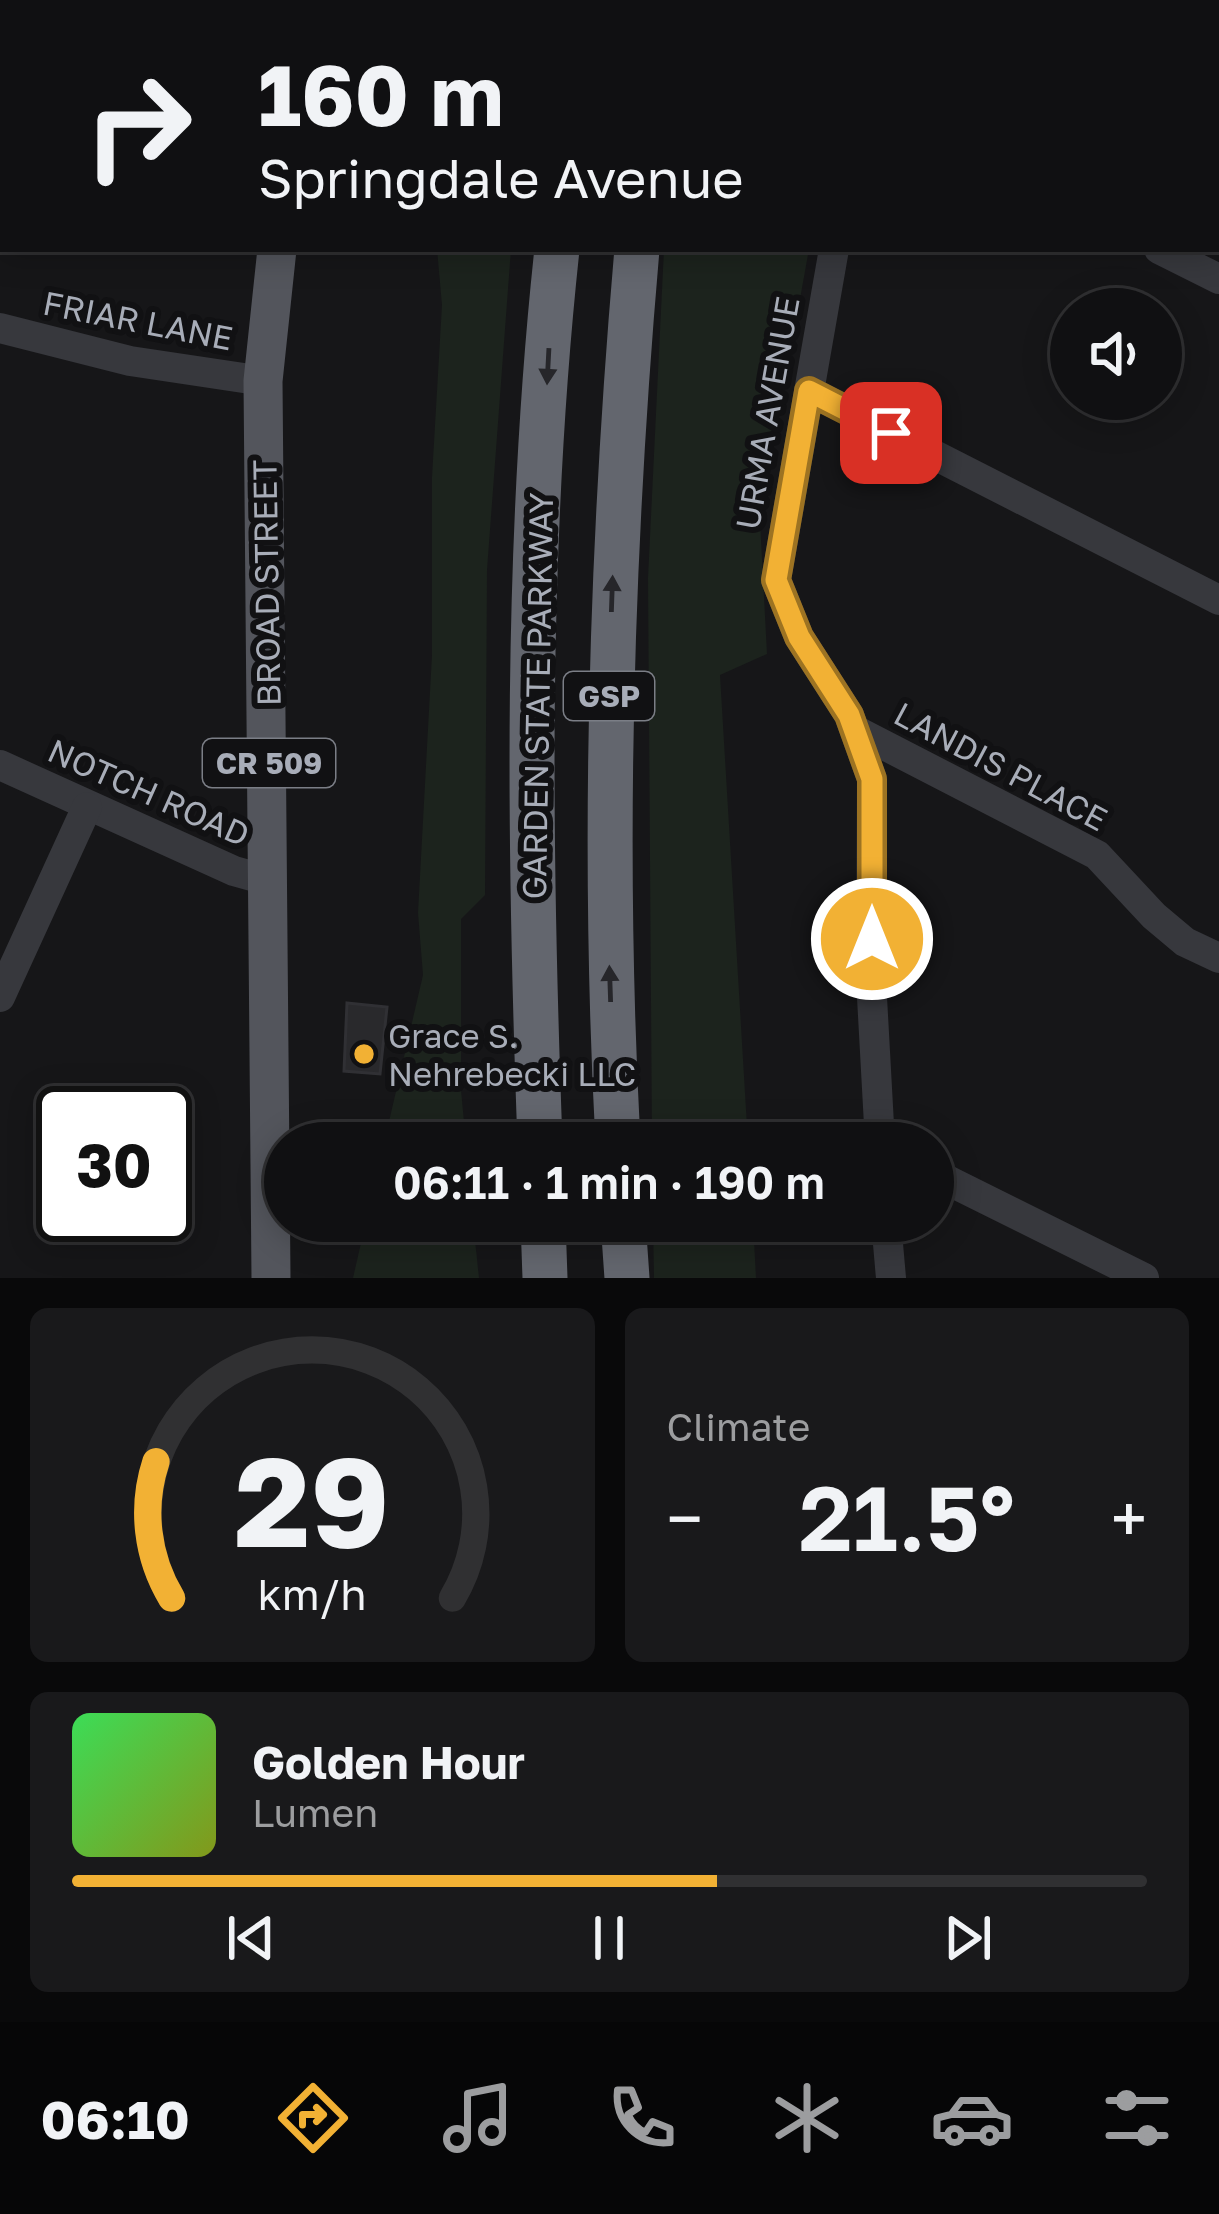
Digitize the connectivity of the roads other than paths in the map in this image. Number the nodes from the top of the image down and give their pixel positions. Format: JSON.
{"nodes":[{"id":1,"x":277,"y":252,"type":"edge"},
{"id":2,"x":557,"y":252,"type":"edge"},
{"id":3,"x":637,"y":252,"type":"edge"},
{"id":4,"x":833,"y":252,"type":"edge"},
{"id":5,"x":1165,"y":252,"type":"edge"},
{"id":6,"x":1219,"y":279,"type":"edge"},
{"id":7,"x":0,"y":328,"type":"edge"},
{"id":8,"x":263,"y":381,"type":"junction"},
{"id":9,"x":809,"y":391,"type":"junction"},
{"id":10,"x":1219,"y":600,"type":"edge"},
{"id":11,"x":857,"y":731,"type":"junction"},
{"id":12,"x":0,"y":765,"type":"edge"},
{"id":13,"x":87,"y":807,"type":"junction"},
{"id":14,"x":270,"y":881,"type":"junction"},
{"id":15,"x":1219,"y":958,"type":"edge"},
{"id":16,"x":0,"y":998,"type":"edge"},
{"id":17,"x":539,"y":1122,"type":"edge"},
{"id":18,"x":617,"y":1122,"type":"edge"},
{"id":19,"x":879,"y":1122,"type":"edge"},
{"id":20,"x":954,"y":1184,"type":"edge"},
{"id":21,"x":544,"y":1242,"type":"edge"},
{"id":22,"x":624,"y":1242,"type":"edge"},
{"id":23,"x":887,"y":1242,"type":"edge"},
{"id":24,"x":271,"y":1278,"type":"edge"},
{"id":25,"x":545,"y":1278,"type":"edge"},
{"id":26,"x":627,"y":1278,"type":"edge"},
{"id":27,"x":890,"y":1278,"type":"edge"},
{"id":28,"x":1144,"y":1278,"type":"edge"}],
"edges":[{"from":1,"to":8,"type":"main road","name":"BROAD STREET","number":"CR 509"},
{"from":2,"to":17,"type":"highway","name":"GARDEN STATE PARKWAY","number":"GSP","one_way":true},
{"from":18,"to":3,"type":"highway","number":"GSP","one_way":true},
{"from":4,"to":9,"type":"street","name":"URMA AVENUE"},
{"from":5,"to":6,"type":"street"},
{"from":7,"to":8,"type":"street","name":"FRIAR LANE"},
{"from":8,"to":14,"type":"main road","name":"BROAD STREET","number":"CR 509"},
{"from":9,"to":10,"type":"street"},
{"from":9,"to":11,"type":"street","name":"URMA AVENUE"},
{"from":11,"to":15,"type":"street","name":"LANDIS PLACE"},
{"from":11,"to":19,"type":"street","name":"URMA AVENUE"},
{"from":12,"to":13,"type":"street","name":"NOTCH ROAD"},
{"from":13,"to":14,"type":"street","name":"NOTCH ROAD"},
{"from":13,"to":16,"type":"street"},
{"from":14,"to":24,"type":"main road","name":"BROAD STREET","number":"CR 509"},
{"from":20,"to":28,"type":"street"},
{"from":21,"to":25,"type":"highway"},
{"from":22,"to":26,"type":"highway"},
{"from":23,"to":27,"type":"street"}]}
